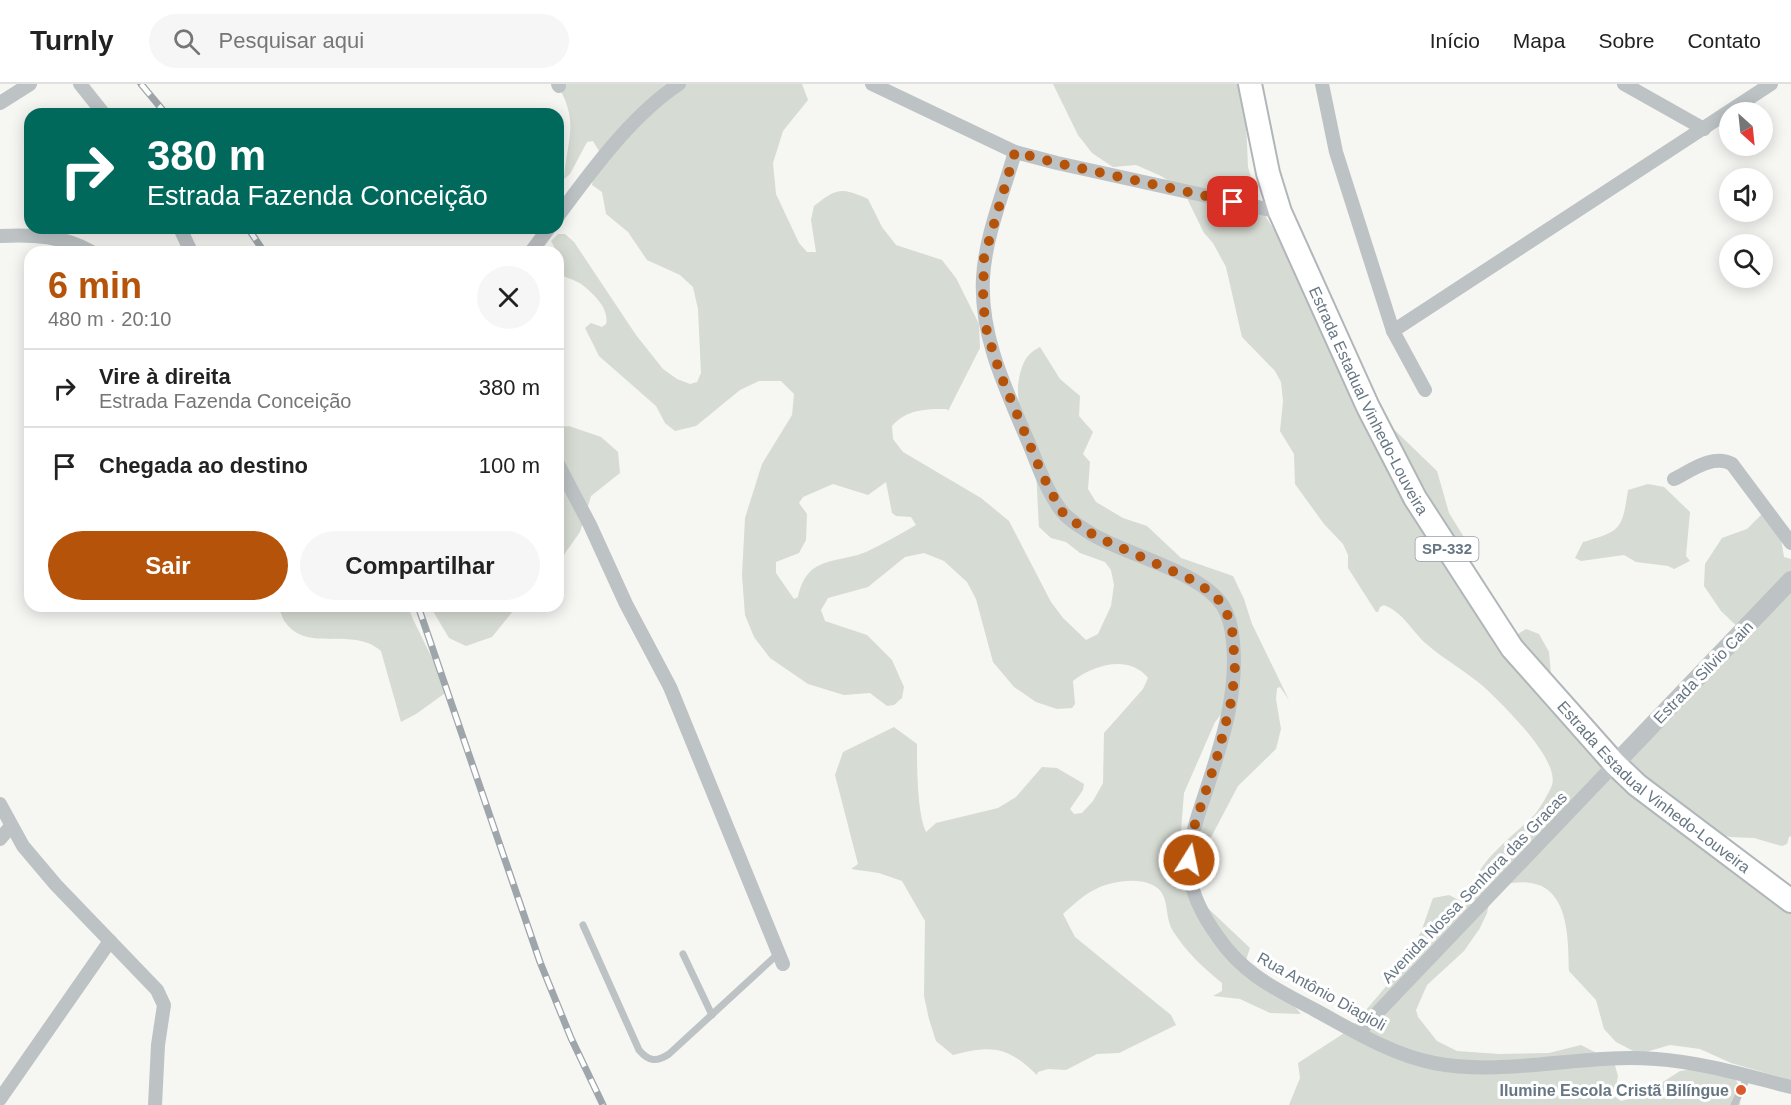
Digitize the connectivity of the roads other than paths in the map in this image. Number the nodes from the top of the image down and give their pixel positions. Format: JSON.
{"nodes":[{"id":1,"x":30,"y":84,"type":"edge"},
{"id":2,"x":80,"y":84,"type":"edge"},
{"id":3,"x":679,"y":84,"type":"edge"},
{"id":4,"x":872,"y":84,"type":"edge"},
{"id":5,"x":1250,"y":84,"type":"edge"},
{"id":6,"x":1322,"y":84,"type":"edge"},
{"id":7,"x":1624,"y":84,"type":"edge"},
{"id":8,"x":1772,"y":84,"type":"edge"},
{"id":9,"x":0,"y":103,"type":"edge"},
{"id":10,"x":99,"y":108,"type":"edge"},
{"id":11,"x":1704,"y":129,"type":"junction"},
{"id":12,"x":1015,"y":152,"type":"junction"},
{"id":13,"x":564,"y":208,"type":"edge"},
{"id":14,"x":1280,"y":212,"type":"junction"},
{"id":15,"x":26,"y":234,"type":"edge"},
{"id":16,"x":26,"y":234,"type":"edge"},
{"id":17,"x":0,"y":236,"type":"edge"},
{"id":18,"x":77,"y":246,"type":"edge"},
{"id":19,"x":1393,"y":331,"type":"junction"},
{"id":20,"x":1425,"y":390,"type":"dead end"},
{"id":21,"x":564,"y":475,"type":"edge"},
{"id":22,"x":1674,"y":479,"type":"dead end"},
{"id":23,"x":1791,"y":543,"type":"edge"},
{"id":24,"x":1791,"y":580,"type":"edge"},
{"id":25,"x":1615,"y":764,"type":"junction"},
{"id":26,"x":0,"y":804,"type":"edge"},
{"id":27,"x":11,"y":826,"type":"junction"},
{"id":28,"x":0,"y":839,"type":"edge"},
{"id":29,"x":1791,"y":901,"type":"edge"},
{"id":30,"x":583,"y":926,"type":"dead end"},
{"id":31,"x":110,"y":941,"type":"junction"},
{"id":32,"x":684,"y":954,"type":"dead end"},
{"id":33,"x":781,"y":958,"type":"joint"},
{"id":34,"x":712,"y":1015,"type":"junction"},
{"id":35,"x":1358,"y":1033,"type":"junction"},
{"id":36,"x":1748,"y":1076,"type":"junction"},
{"id":37,"x":1791,"y":1087,"type":"edge"},
{"id":38,"x":0,"y":1099,"type":"edge"},
{"id":39,"x":155,"y":1105,"type":"edge"},
{"id":40,"x":1734,"y":1105,"type":"edge"}],
"edges":[{"from":1,"to":9,"type":"street"},
{"from":2,"to":10,"type":"street"},
{"from":3,"to":13,"type":"street"},
{"from":4,"to":12,"type":"street"},
{"from":5,"to":14,"type":"main road","name":"Estrada Estadual Vinhedo-Louveira","number":"SP-332"},
{"from":6,"to":19,"type":"street"},
{"from":7,"to":11,"type":"street"},
{"from":8,"to":11,"type":"street"},
{"from":11,"to":19,"type":"street"},
{"from":12,"to":14,"type":"street"},
{"from":12,"to":35,"type":"street","name":"Rua Antônio Diagioli"},
{"from":14,"to":25,"type":"main road","name":"Estrada Estadual Vinhedo-Louveira","number":"SP-332"},
{"from":15,"to":18,"type":"street"},
{"from":16,"to":17,"type":"street"},
{"from":19,"to":20,"type":"street"},
{"from":21,"to":33,"type":"street"},
{"from":22,"to":23,"type":"street"},
{"from":24,"to":25,"type":"street","name":"Estrada Silvio Cain"},
{"from":25,"to":29,"type":"main road","name":"Estrada Estadual Vinhedo-Louveira","number":"SP-332"},
{"from":25,"to":35,"type":"street","name":"Avenida Nossa Senhora das Gracas"},
{"from":26,"to":27,"type":"street"},
{"from":27,"to":28,"type":"street"},
{"from":27,"to":31,"type":"street"},
{"from":30,"to":34,"type":"lane"},
{"from":31,"to":38,"type":"street"},
{"from":31,"to":39,"type":"street"},
{"from":32,"to":34,"type":"lane"},
{"from":33,"to":34,"type":"lane"},
{"from":35,"to":36,"type":"street","name":"Rua Antônio Diagioli"},
{"from":36,"to":37,"type":"street","name":"Rua Antônio Diagioli"},
{"from":36,"to":40,"type":"lane"}]}
